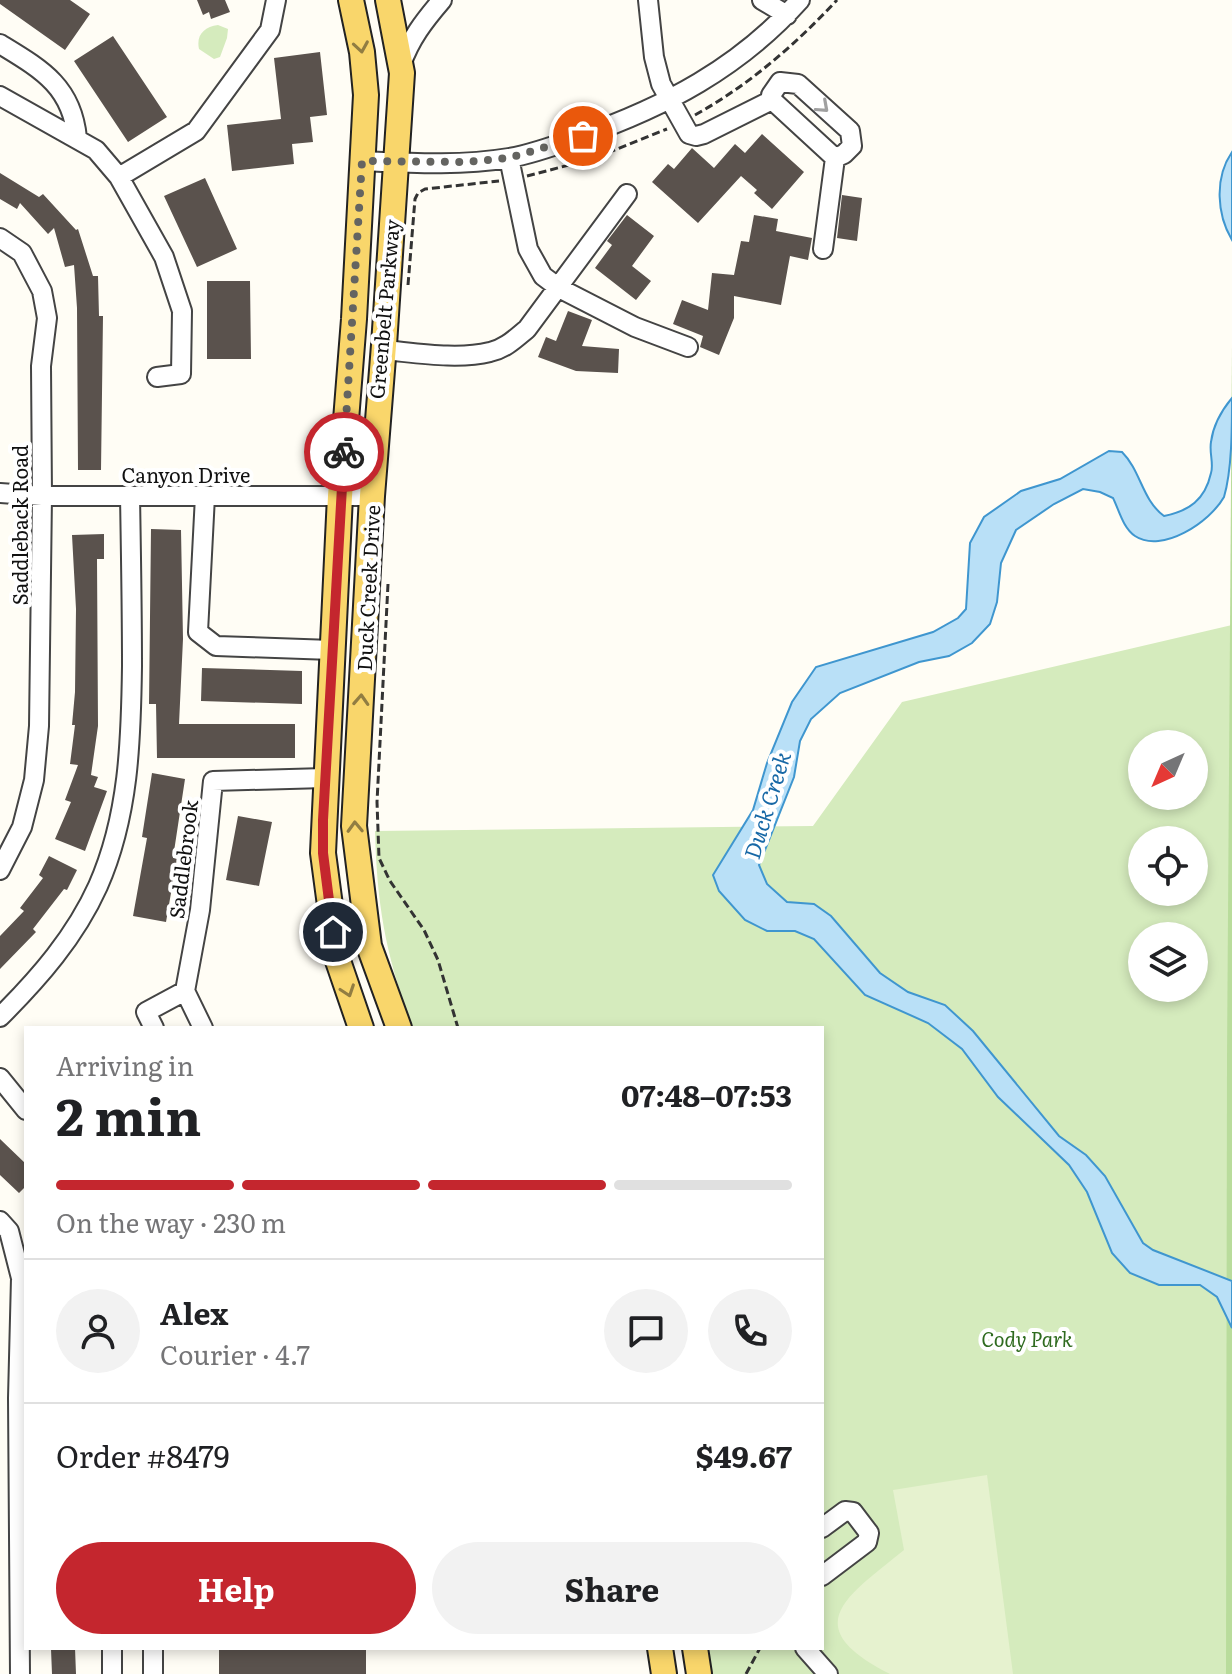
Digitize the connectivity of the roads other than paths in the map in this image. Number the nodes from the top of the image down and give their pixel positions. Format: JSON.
{"nodes":[{"id":1,"x":276,"y":0,"type":"edge"},
{"id":2,"x":351,"y":0,"type":"edge"},
{"id":3,"x":388,"y":0,"type":"edge"},
{"id":4,"x":442,"y":0,"type":"edge"},
{"id":5,"x":648,"y":0,"type":"edge"},
{"id":6,"x":762,"y":0,"type":"edge"},
{"id":7,"x":800,"y":0,"type":"edge"},
{"id":8,"x":787,"y":15,"type":"junction"},
{"id":9,"x":0,"y":44,"type":"edge"},
{"id":10,"x":401,"y":65,"type":"junction"},
{"id":11,"x":0,"y":96,"type":"edge"},
{"id":12,"x":772,"y":100,"type":"junction"},
{"id":13,"x":670,"y":101,"type":"junction"},
{"id":14,"x":77,"y":138,"type":"junction"},
{"id":15,"x":509,"y":158,"type":"junction"},
{"id":16,"x":835,"y":158,"type":"junction"},
{"id":17,"x":362,"y":161,"type":"junction"},
{"id":18,"x":396,"y":163,"type":"junction"},
{"id":19,"x":119,"y":177,"type":"junction"},
{"id":20,"x":627,"y":194,"type":"dead end"},
{"id":21,"x":0,"y":238,"type":"edge"},
{"id":22,"x":823,"y":249,"type":"dead end"},
{"id":23,"x":559,"y":288,"type":"junction"},
{"id":24,"x":688,"y":347,"type":"dead end"},
{"id":25,"x":384,"y":350,"type":"junction"},
{"id":26,"x":157,"y":377,"type":"dead end"},
{"id":27,"x":0,"y":493,"type":"edge"},
{"id":28,"x":42,"y":496,"type":"junction"},
{"id":29,"x":130,"y":496,"type":"junction"},
{"id":30,"x":205,"y":496,"type":"junction"},
{"id":31,"x":340,"y":496,"type":"junction"},
{"id":32,"x":372,"y":496,"type":"junction"},
{"id":33,"x":332,"y":650,"type":"junction"},
{"id":34,"x":325,"y":778,"type":"junction"},
{"id":35,"x":357,"y":778,"type":"junction"},
{"id":36,"x":0,"y":870,"type":"edge"},
{"id":37,"x":185,"y":991,"type":"junction"},
{"id":38,"x":0,"y":1017,"type":"edge"},
{"id":39,"x":153,"y":1026,"type":"edge"},
{"id":40,"x":202,"y":1026,"type":"edge"},
{"id":41,"x":360,"y":1026,"type":"edge"},
{"id":42,"x":398,"y":1026,"type":"edge"},
{"id":43,"x":3,"y":1088,"type":"edge"},
{"id":44,"x":24,"y":1108,"type":"edge"},
{"id":45,"x":0,"y":1221,"type":"edge"},
{"id":46,"x":824,"y":1527,"type":"edge"},
{"id":47,"x":824,"y":1574,"type":"edge"},
{"id":48,"x":112,"y":1650,"type":"edge"},
{"id":49,"x":153,"y":1650,"type":"edge"},
{"id":50,"x":661,"y":1650,"type":"edge"},
{"id":51,"x":695,"y":1650,"type":"edge"},
{"id":52,"x":807,"y":1650,"type":"edge"},
{"id":53,"x":20,"y":1674,"type":"edge"},
{"id":54,"x":112,"y":1674,"type":"edge"},
{"id":55,"x":153,"y":1674,"type":"edge"},
{"id":56,"x":664,"y":1674,"type":"edge"},
{"id":57,"x":699,"y":1674,"type":"edge"},
{"id":58,"x":828,"y":1674,"type":"edge"}],
"edges":[{"from":1,"to":19,"type":"street"},
{"from":2,"to":17,"type":"main road","name":"Duck Creek Drive","one_way":true},
{"from":3,"to":10,"type":"main road","name":"Duck Creek Drive"},
{"from":4,"to":10,"type":"street"},
{"from":5,"to":13,"type":"street"},
{"from":6,"to":8,"type":"street"},
{"from":7,"to":8,"type":"street"},
{"from":8,"to":13,"type":"street"},
{"from":9,"to":14,"type":"street"},
{"from":10,"to":18,"type":"main road","name":"Duck Creek Drive"},
{"from":11,"to":14,"type":"street"},
{"from":12,"to":13,"type":"street"},
{"from":12,"to":16,"type":"street"},
{"from":12,"to":16,"type":"street","one_way":true},
{"from":13,"to":15,"type":"street"},
{"from":14,"to":19,"type":"street"},
{"from":15,"to":18,"type":"street"},
{"from":15,"to":23,"type":"street"},
{"from":16,"to":22,"type":"street"},
{"from":17,"to":18,"type":"street"},
{"from":17,"to":31,"type":"main road","name":"Duck Creek Drive"},
{"from":18,"to":25,"type":"main road","name":"Duck Creek Drive"},
{"from":19,"to":26,"type":"street"},
{"from":20,"to":23,"type":"street"},
{"from":21,"to":28,"type":"street","name":"Saddleback Road"},
{"from":23,"to":24,"type":"street"},
{"from":23,"to":25,"type":"street"},
{"from":25,"to":32,"type":"main road","name":"Duck Creek Drive"},
{"from":27,"to":28,"type":"street","name":"Canyon Drive"},
{"from":28,"to":29,"type":"street","name":"Canyon Drive"},
{"from":28,"to":36,"type":"street","name":"Saddleback Road"},
{"from":29,"to":30,"type":"street","name":"Canyon Drive"},
{"from":29,"to":38,"type":"street"},
{"from":30,"to":31,"type":"street","name":"Canyon Drive"},
{"from":30,"to":33,"type":"street"},
{"from":31,"to":32,"type":"street","name":"Canyon Drive"},
{"from":31,"to":33,"type":"main road","name":"Duck Creek Drive"},
{"from":35,"to":32,"type":"main road","name":"Duck Creek Drive","one_way":true},
{"from":33,"to":34,"type":"main road","name":"Duck Creek Drive"},
{"from":34,"to":35,"type":"main road"},
{"from":34,"to":37,"type":"street","name":"Saddlebrook"},
{"from":34,"to":41,"type":"main road","name":"Duck Creek Drive","one_way":true},
{"from":42,"to":35,"type":"main road","name":"Duck Creek Drive","one_way":true},
{"from":37,"to":39,"type":"street"},
{"from":37,"to":40,"type":"street"},
{"from":43,"to":44,"type":"street"},
{"from":45,"to":53,"type":"street"},
{"from":46,"to":47,"type":"street"},
{"from":48,"to":54,"type":"street"},
{"from":49,"to":55,"type":"street"},
{"from":50,"to":56,"type":"main road"},
{"from":51,"to":57,"type":"main road"},
{"from":52,"to":58,"type":"street"}]}
